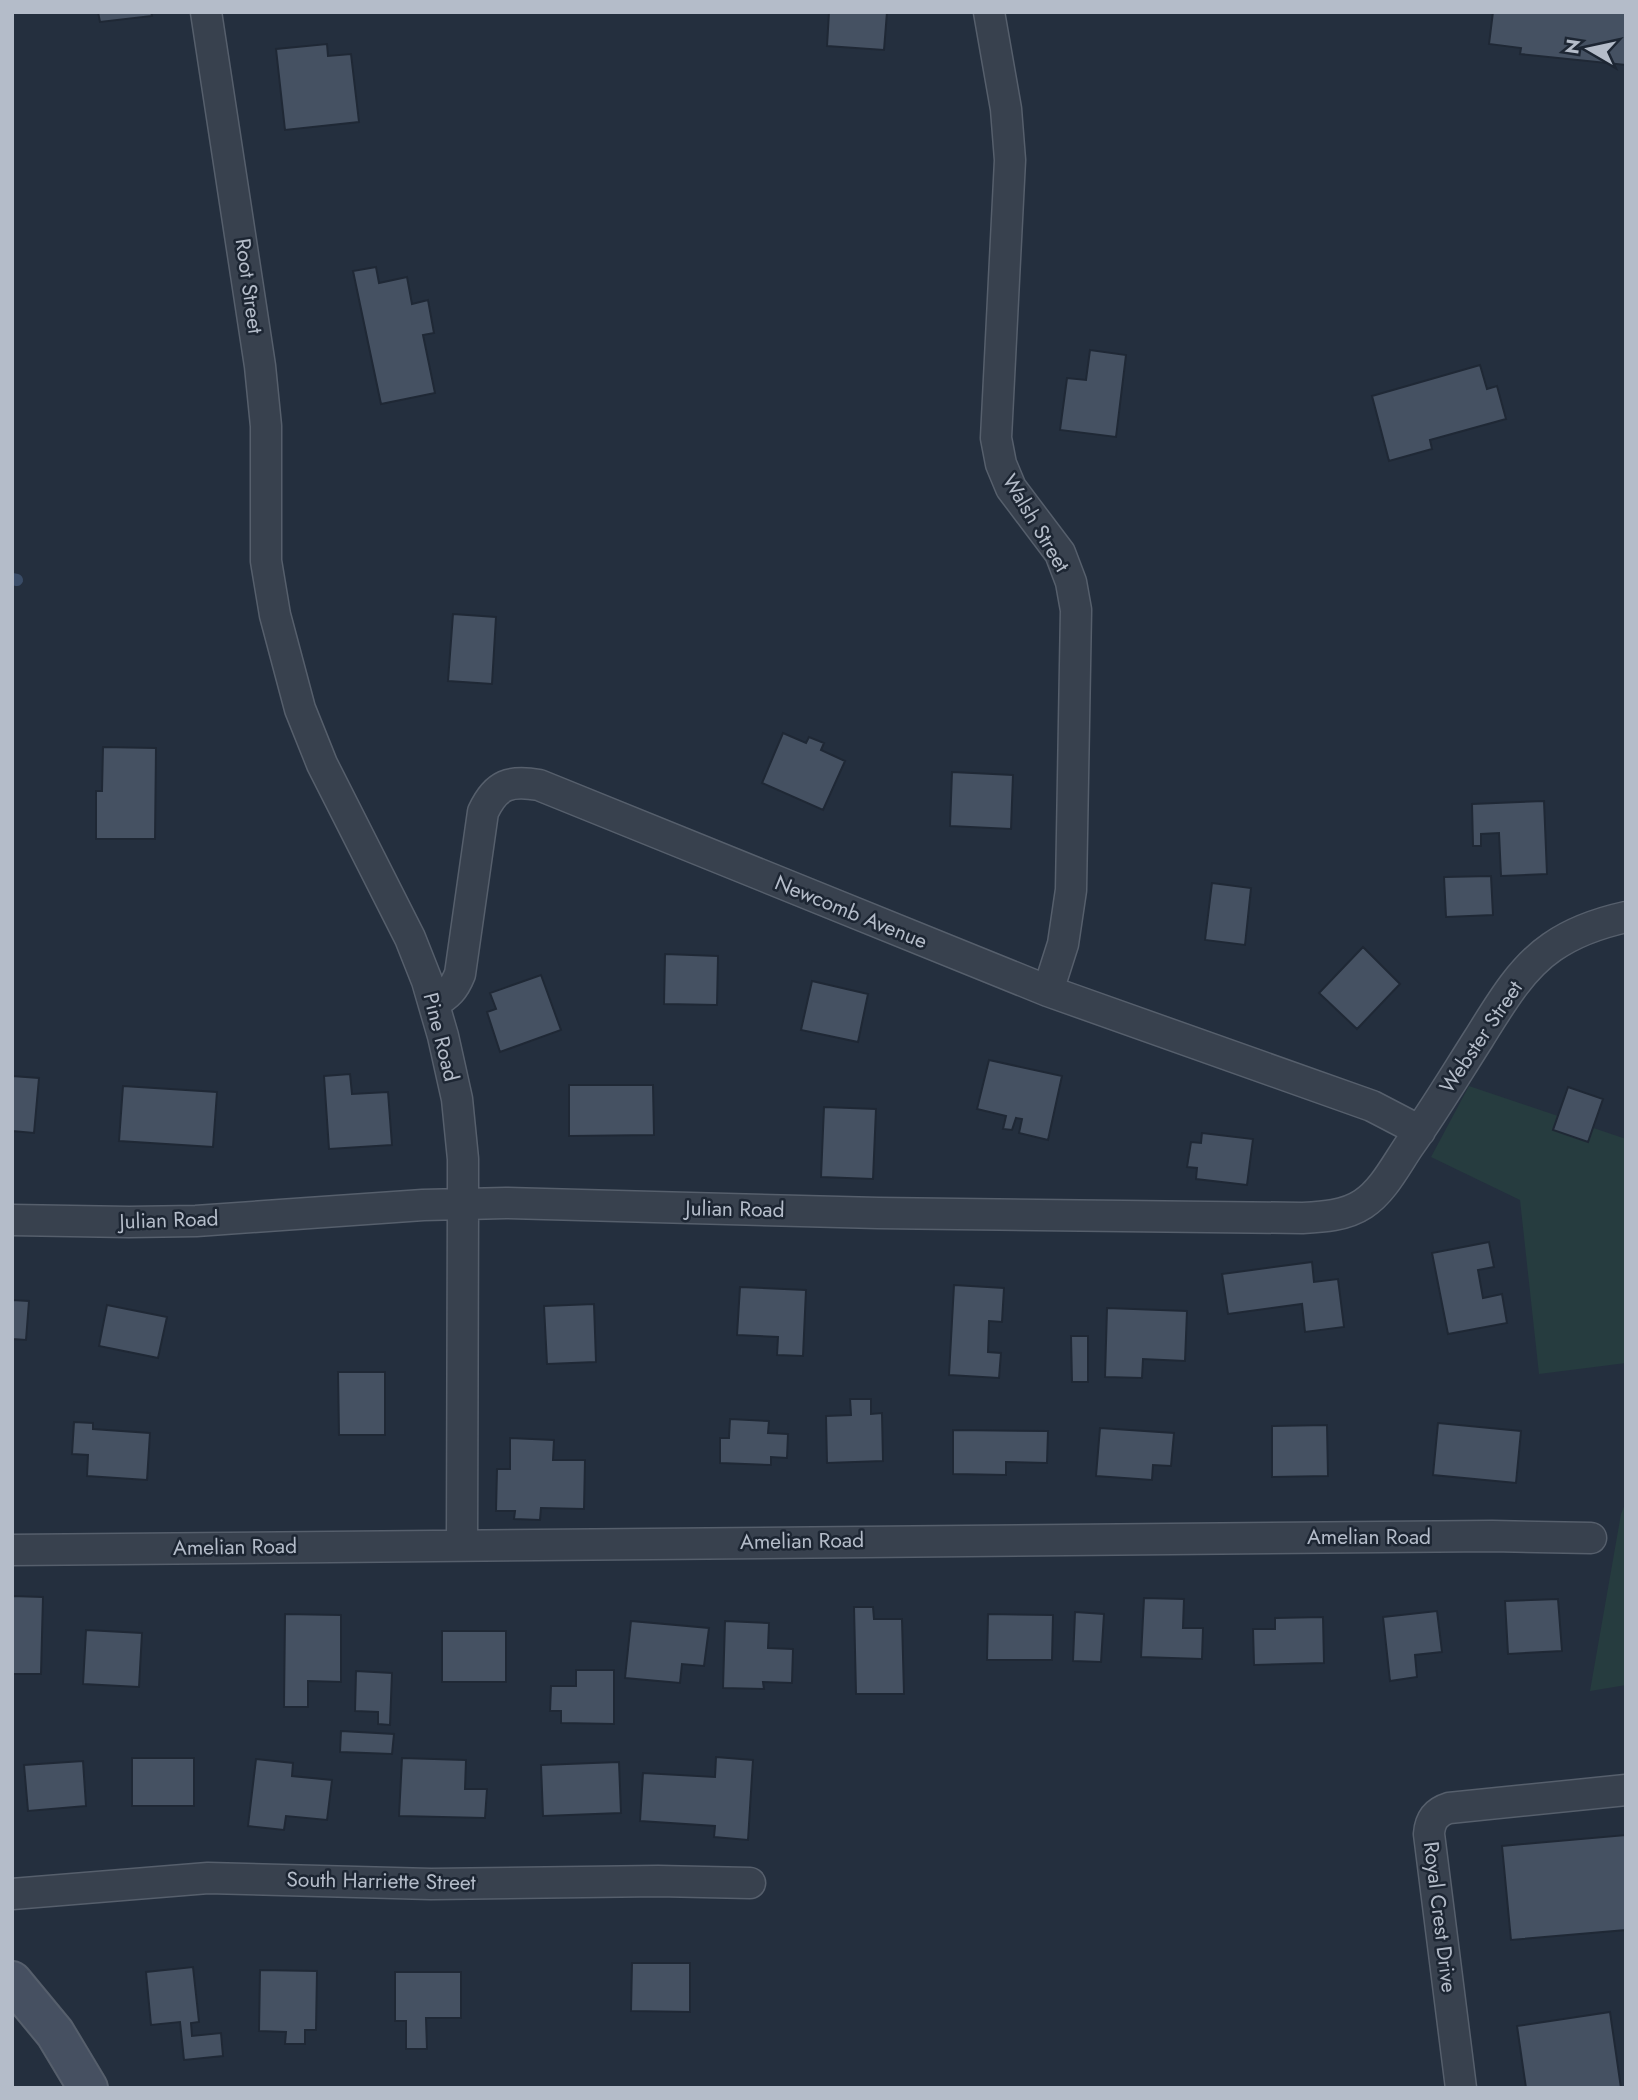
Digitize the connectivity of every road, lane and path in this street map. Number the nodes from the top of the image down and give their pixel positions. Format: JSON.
{"nodes":[{"id":1,"x":206,"y":12,"type":"edge"},
{"id":2,"x":989,"y":12,"type":"edge"},
{"id":3,"x":266,"y":561,"type":"joint"},
{"id":4,"x":1626,"y":917,"type":"edge"},
{"id":5,"x":1048,"y":992,"type":"junction"},
{"id":6,"x":434,"y":1003,"type":"junction"},
{"id":7,"x":1420,"y":1131,"type":"junction"},
{"id":8,"x":463,"y":1203,"type":"junction"},
{"id":9,"x":12,"y":1220,"type":"edge"},
{"id":10,"x":1591,"y":1538,"type":"dead end"},
{"id":11,"x":462,"y":1545,"type":"junction"},
{"id":12,"x":12,"y":1550,"type":"edge"},
{"id":13,"x":1626,"y":1790,"type":"edge"},
{"id":14,"x":751,"y":1883,"type":"dead end"},
{"id":15,"x":12,"y":1894,"type":"edge"},
{"id":16,"x":12,"y":1981,"type":"edge"},
{"id":17,"x":89,"y":2088,"type":"edge"},
{"id":18,"x":1461,"y":2088,"type":"edge"}],
"edges":[{"from":1,"to":3,"type":"street","name":"Root Street"},
{"from":2,"to":5,"type":"street","name":"Walsh Street"},
{"from":3,"to":6,"type":"street","name":"Pine Road"},
{"from":4,"to":7,"type":"street","name":"Webster Street"},
{"from":5,"to":6,"type":"street","name":"Newcomb Avenue"},
{"from":5,"to":7,"type":"street","name":"Newcomb Avenue"},
{"from":6,"to":8,"type":"street","name":"Pine Road"},
{"from":7,"to":8,"type":"street","name":"Julian Road"},
{"from":8,"to":9,"type":"street","name":"Julian Road"},
{"from":8,"to":11,"type":"street","name":"Pine Road"},
{"from":10,"to":11,"type":"street","name":"Amelian Road"},
{"from":11,"to":12,"type":"street","name":"Amelian Road"},
{"from":13,"to":18,"type":"street","name":"Royal Crest Drive"},
{"from":14,"to":15,"type":"street","name":"South Harriette Street"},
{"from":16,"to":17,"type":"main road"}]}
